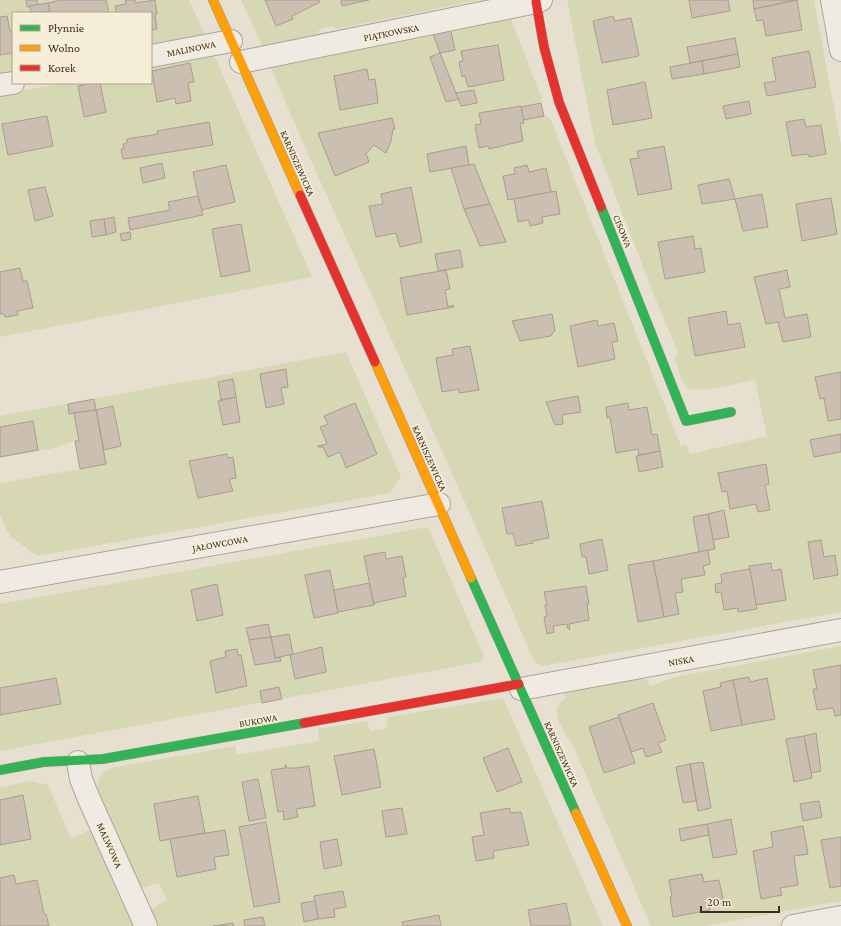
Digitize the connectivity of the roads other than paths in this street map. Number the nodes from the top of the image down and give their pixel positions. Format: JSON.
{"nodes":[{"id":1,"x":213,"y":0,"type":"edge"},
{"id":2,"x":832,"y":0,"type":"edge"},
{"id":3,"x":538,"y":1,"type":"edge"},
{"id":4,"x":231,"y":41,"type":"junction"},
{"id":5,"x":841,"y":50,"type":"edge"},
{"id":6,"x":152,"y":56,"type":"edge"},
{"id":7,"x":241,"y":62,"type":"junction"},
{"id":8,"x":12,"y":83,"type":"edge"},
{"id":9,"x":0,"y":85,"type":"edge"},
{"id":10,"x":732,"y":412,"type":"dead end"},
{"id":11,"x":439,"y":504,"type":"junction"},
{"id":12,"x":0,"y":581,"type":"edge"},
{"id":13,"x":841,"y":630,"type":"edge"},
{"id":14,"x":520,"y":686,"type":"junction"},
{"id":15,"x":78,"y":762,"type":"junction"},
{"id":16,"x":0,"y":770,"type":"edge"},
{"id":17,"x":841,"y":917,"type":"edge"},
{"id":18,"x":146,"y":926,"type":"edge"},
{"id":19,"x":627,"y":926,"type":"edge"},
{"id":20,"x":793,"y":926,"type":"edge"}],
"edges":[{"from":1,"to":4,"type":"street","name":"KARNISZEWICKA"},
{"from":2,"to":5,"type":"street"},
{"from":3,"to":7,"type":"street","name":"PIĄTKOWSKA"},
{"from":3,"to":10,"type":"street","name":"CISOWA"},
{"from":4,"to":6,"type":"street","name":"MALINOWA"},
{"from":4,"to":7,"type":"street","name":"KARNISZEWICKA"},
{"from":7,"to":11,"type":"street","name":"KARNISZEWICKA"},
{"from":8,"to":9,"type":"street"},
{"from":11,"to":12,"type":"street","name":"JAŁOWCOWA"},
{"from":11,"to":14,"type":"street","name":"KARNISZEWICKA"},
{"from":13,"to":14,"type":"street","name":"NISKA"},
{"from":14,"to":15,"type":"street","name":"BUKOWA"},
{"from":14,"to":19,"type":"street","name":"KARNISZEWICKA"},
{"from":15,"to":16,"type":"street","name":"BUKOWA"},
{"from":15,"to":18,"type":"street","name":"MALWOWA"},
{"from":17,"to":20,"type":"street"}]}
